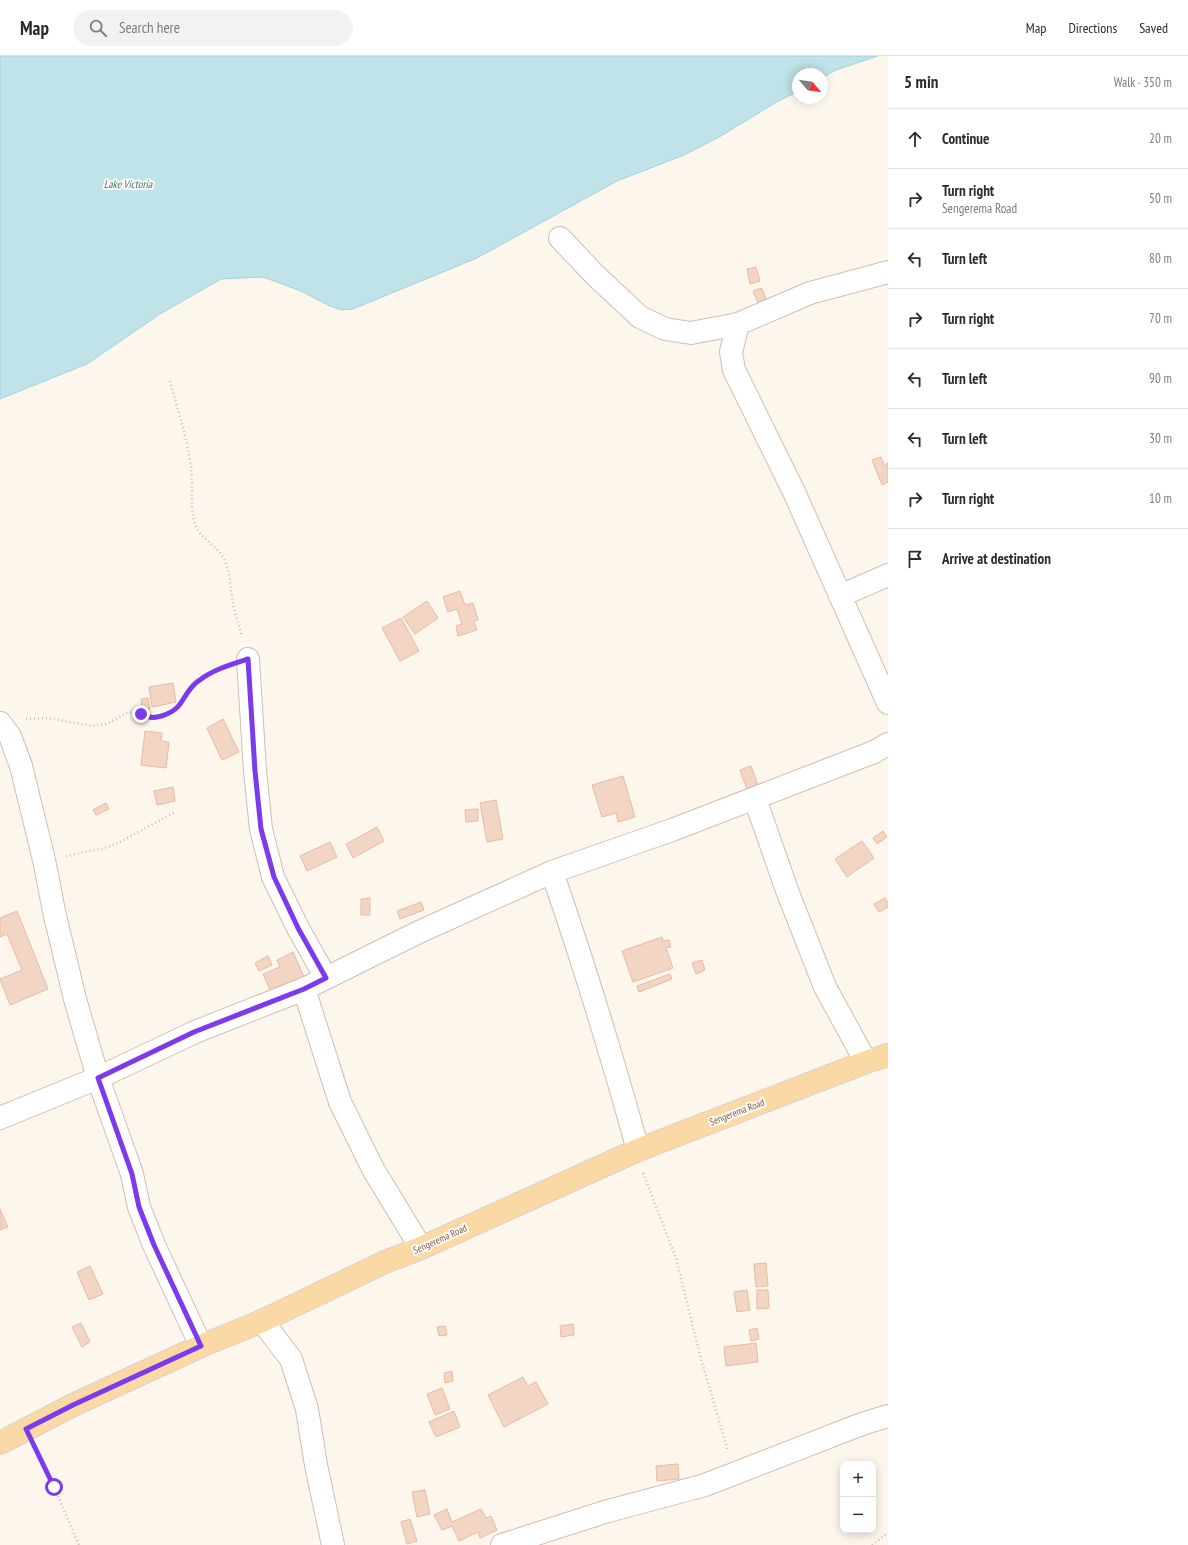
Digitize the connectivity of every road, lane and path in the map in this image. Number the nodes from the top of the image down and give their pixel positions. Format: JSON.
{"nodes":[{"id":1,"x":560,"y":238,"type":"dead end"},
{"id":2,"x":888,"y":272,"type":"edge"},
{"id":3,"x":738,"y":324,"type":"junction"},
{"id":4,"x":170,"y":381,"type":"dead end"},
{"id":5,"x":888,"y":575,"type":"edge"},
{"id":6,"x":840,"y":596,"type":"junction"},
{"id":7,"x":248,"y":659,"type":"junction"},
{"id":8,"x":888,"y":703,"type":"edge"},
{"id":9,"x":10,"y":721,"type":"edge"},
{"id":10,"x":888,"y":744,"type":"edge"},
{"id":11,"x":754,"y":799,"type":"junction"},
{"id":12,"x":175,"y":812,"type":"dead end"},
{"id":13,"x":44,"y":860,"type":"junction"},
{"id":14,"x":552,"y":872,"type":"junction"},
{"id":15,"x":326,"y":978,"type":"junction"},
{"id":16,"x":304,"y":989,"type":"junction"},
{"id":17,"x":888,"y":1055,"type":"edge"},
{"id":18,"x":866,"y":1062,"type":"junction"},
{"id":19,"x":98,"y":1078,"type":"junction"},
{"id":20,"x":0,"y":1118,"type":"edge"},
{"id":21,"x":636,"y":1151,"type":"junction"},
{"id":22,"x":420,"y":1248,"type":"junction"},
{"id":23,"x":262,"y":1321,"type":"junction"},
{"id":24,"x":201,"y":1346,"type":"junction"},
{"id":25,"x":888,"y":1416,"type":"edge"},
{"id":26,"x":26,"y":1429,"type":"junction"},
{"id":27,"x":0,"y":1443,"type":"edge"},
{"id":28,"x":735,"y":1473,"type":"junction"},
{"id":29,"x":888,"y":1533,"type":"edge"},
{"id":30,"x":79,"y":1545,"type":"edge"},
{"id":31,"x":334,"y":1545,"type":"edge"},
{"id":32,"x":503,"y":1545,"type":"edge"},
{"id":33,"x":872,"y":1545,"type":"edge"}],
"edges":[{"from":1,"to":3,"type":"street"},
{"from":2,"to":3,"type":"street"},
{"from":3,"to":6,"type":"street"},
{"from":4,"to":7,"type":"path"},
{"from":5,"to":6,"type":"street"},
{"from":6,"to":8,"type":"street"},
{"from":7,"to":9,"type":"path"},
{"from":7,"to":15,"type":"street"},
{"from":9,"to":13,"type":"street"},
{"from":10,"to":11,"type":"street"},
{"from":11,"to":14,"type":"street"},
{"from":11,"to":18,"type":"street"},
{"from":12,"to":13,"type":"path"},
{"from":13,"to":19,"type":"street"},
{"from":14,"to":15,"type":"street"},
{"from":14,"to":21,"type":"street"},
{"from":15,"to":16,"type":"street"},
{"from":16,"to":19,"type":"street"},
{"from":16,"to":22,"type":"street"},
{"from":17,"to":18,"type":"main road","name":"Sengerema Road"},
{"from":18,"to":21,"type":"main road","name":"Sengerema Road"},
{"from":19,"to":20,"type":"street"},
{"from":19,"to":24,"type":"street"},
{"from":21,"to":22,"type":"main road","name":"Sengerema Road"},
{"from":21,"to":28,"type":"path"},
{"from":22,"to":23,"type":"main road","name":"Sengerema Road"},
{"from":23,"to":24,"type":"main road","name":"Sengerema Road"},
{"from":23,"to":31,"type":"street"},
{"from":24,"to":26,"type":"main road","name":"Sengerema Road"},
{"from":25,"to":28,"type":"street"},
{"from":26,"to":27,"type":"main road","name":"Sengerema Road"},
{"from":26,"to":30,"type":"path"},
{"from":28,"to":32,"type":"street"},
{"from":29,"to":33,"type":"path"}]}
